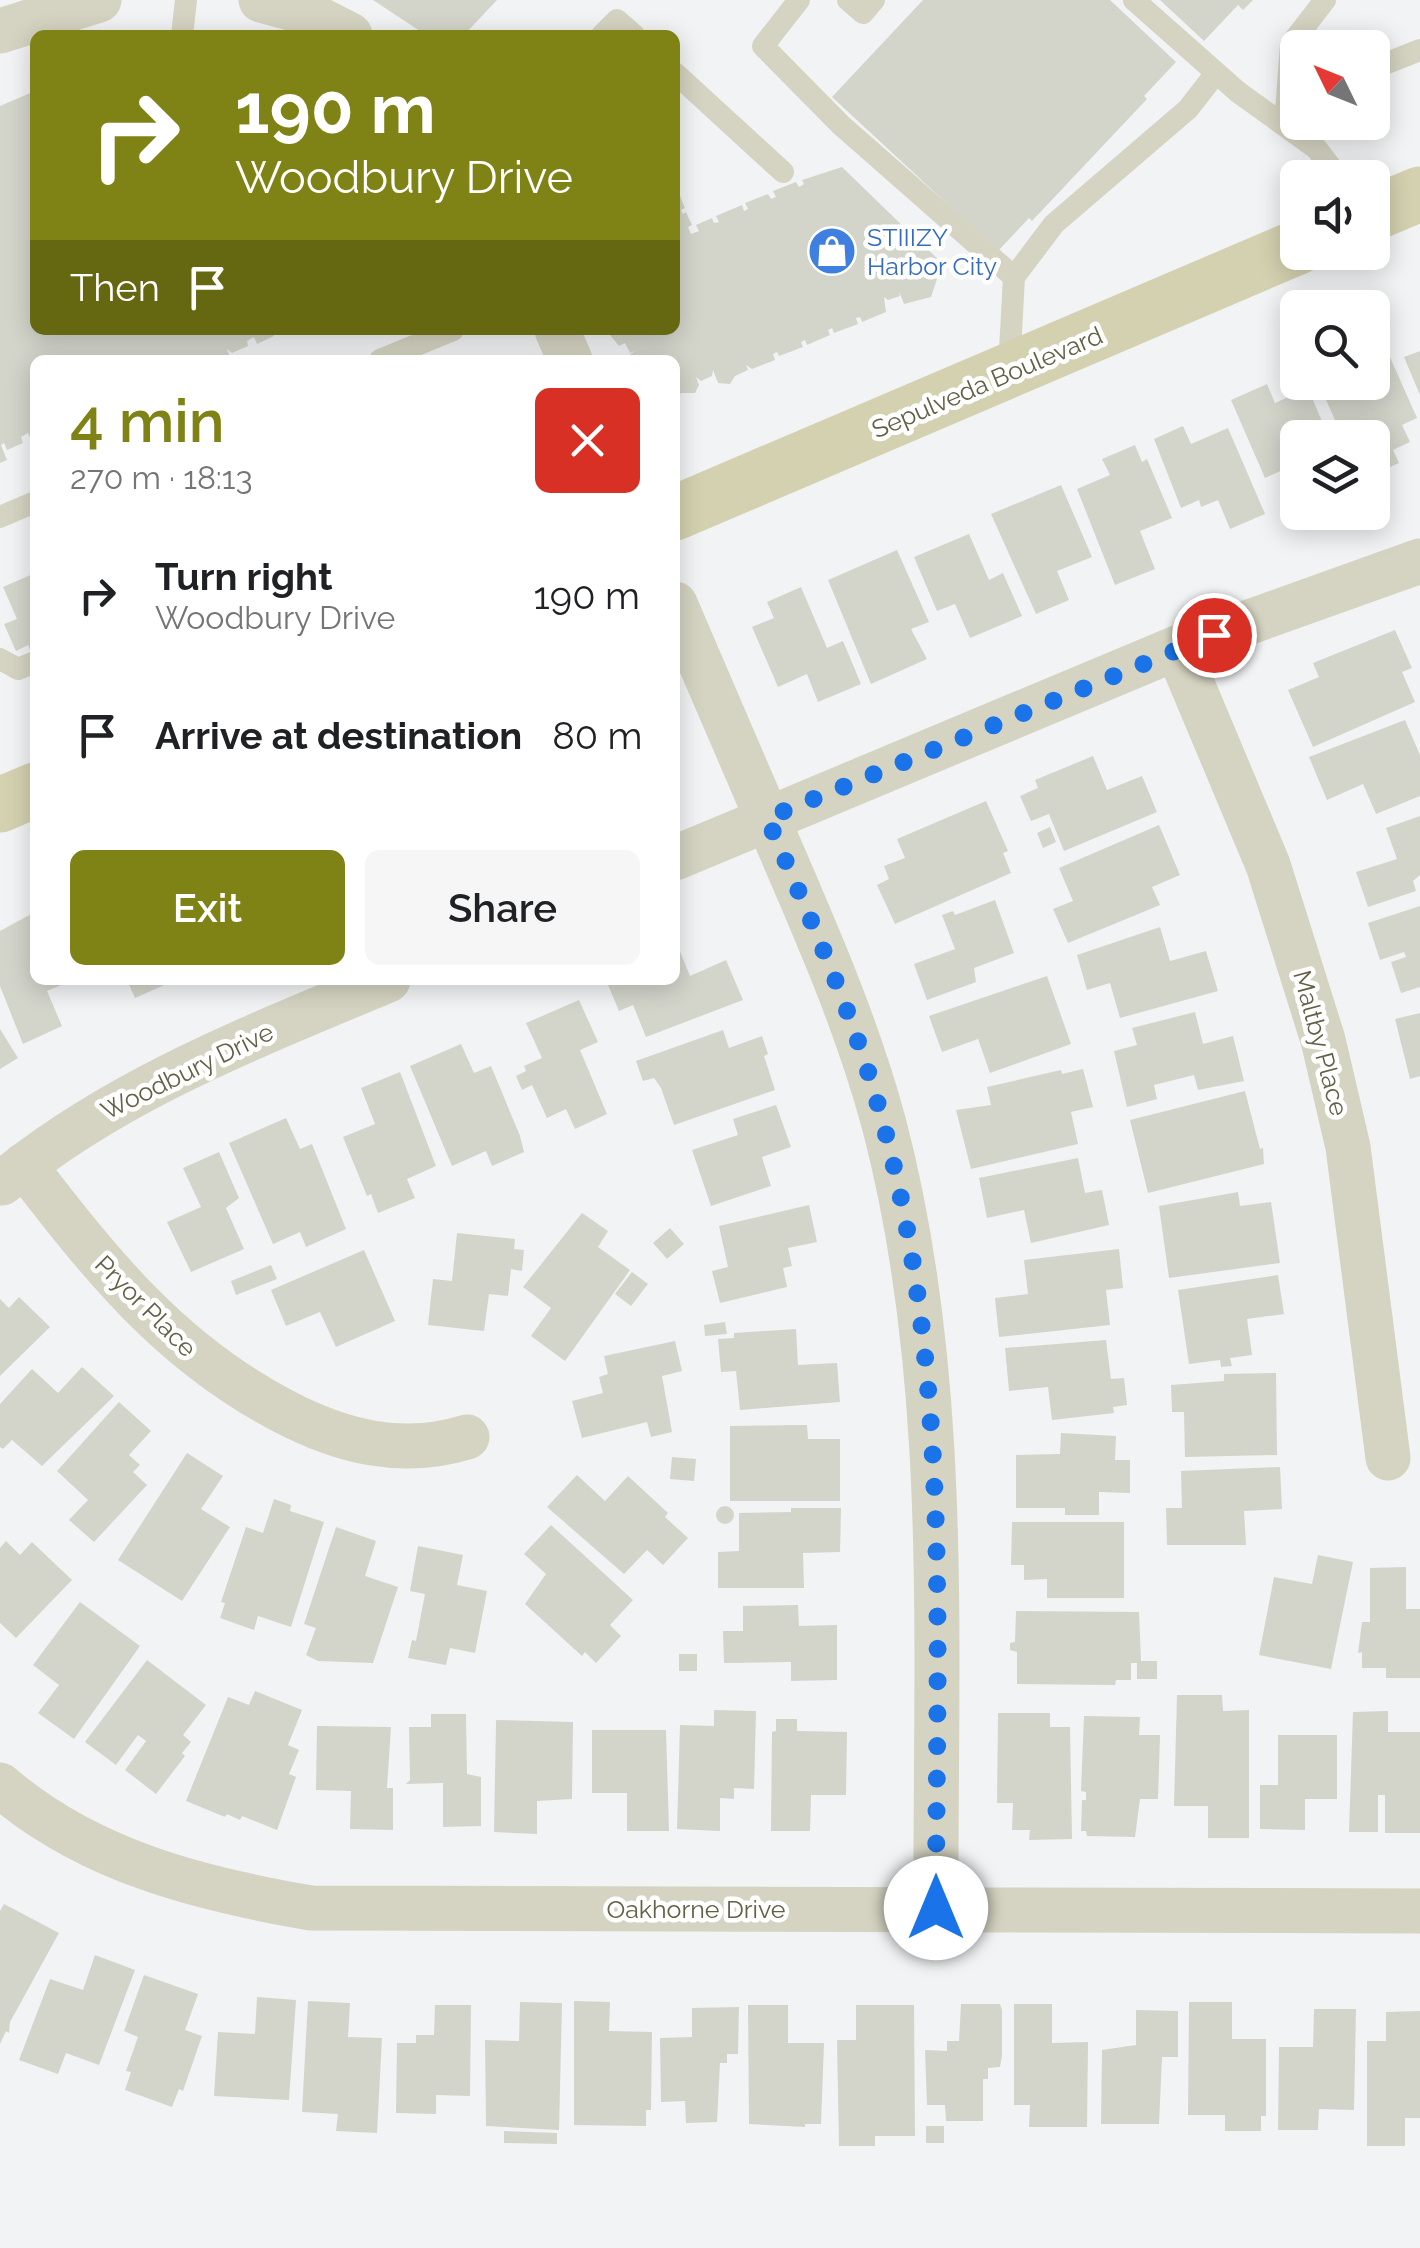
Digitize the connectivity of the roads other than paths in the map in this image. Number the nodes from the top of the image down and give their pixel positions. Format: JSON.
{"nodes":[{"id":1,"x":100,"y":0,"type":"edge"},
{"id":2,"x":186,"y":0,"type":"edge"},
{"id":3,"x":261,"y":0,"type":"edge"},
{"id":4,"x":799,"y":0,"type":"edge"},
{"id":5,"x":848,"y":0,"type":"edge"},
{"id":6,"x":874,"y":0,"type":"edge"},
{"id":7,"x":1134,"y":0,"type":"edge"},
{"id":8,"x":1325,"y":0,"type":"edge"},
{"id":9,"x":183,"y":30,"type":"edge"},
{"id":10,"x":340,"y":30,"type":"edge"},
{"id":11,"x":607,"y":30,"type":"edge"},
{"id":12,"x":628,"y":30,"type":"edge"},
{"id":13,"x":1302,"y":30,"type":"edge"},
{"id":14,"x":0,"y":31,"type":"edge"},
{"id":15,"x":1420,"y":50,"type":"edge"},
{"id":16,"x":1390,"y":61,"type":"edge"},
{"id":17,"x":1216,"y":73,"type":"junction"},
{"id":18,"x":680,"y":78,"type":"edge"},
{"id":19,"x":1280,"y":122,"type":"edge"},
{"id":20,"x":1305,"y":140,"type":"edge"},
{"id":21,"x":1326,"y":160,"type":"edge"},
{"id":22,"x":784,"y":172,"type":"dead end"},
{"id":23,"x":1420,"y":194,"type":"edge"},
{"id":24,"x":1390,"y":206,"type":"edge"},
{"id":25,"x":1280,"y":255,"type":"edge"},
{"id":26,"x":1014,"y":277,"type":"junction"},
{"id":27,"x":441,"y":335,"type":"edge"},
{"id":28,"x":392,"y":355,"type":"edge"},
{"id":29,"x":1008,"y":373,"type":"junction"},
{"id":30,"x":30,"y":504,"type":"edge"},
{"id":31,"x":680,"y":511,"type":"edge"},
{"id":32,"x":0,"y":517,"type":"edge"},
{"id":33,"x":1420,"y":561,"type":"edge"},
{"id":34,"x":680,"y":616,"type":"edge"},
{"id":35,"x":1176,"y":648,"type":"junction"},
{"id":36,"x":0,"y":659,"type":"edge"},
{"id":37,"x":30,"y":664,"type":"edge"},
{"id":38,"x":30,"y":792,"type":"edge"},
{"id":39,"x":0,"y":805,"type":"edge"},
{"id":40,"x":767,"y":818,"type":"junction"},
{"id":41,"x":680,"y":856,"type":"edge"},
{"id":42,"x":376,"y":985,"type":"edge"},
{"id":43,"x":12,"y":1175,"type":"edge"},
{"id":44,"x":468,"y":1437,"type":"dead end"},
{"id":45,"x":1388,"y":1458,"type":"dead end"},
{"id":46,"x":0,"y":1785,"type":"edge"},
{"id":47,"x":936,"y":1908,"type":"junction"},
{"id":48,"x":1420,"y":1911,"type":"edge"}],
"edges":[{"from":1,"to":14,"type":"street"},
{"from":2,"to":9,"type":"lane"},
{"from":3,"to":10,"type":"street"},
{"from":4,"to":26,"type":"lane"},
{"from":5,"to":6,"type":"lane"},
{"from":7,"to":17,"type":"lane"},
{"from":8,"to":13,"type":"lane"},
{"from":11,"to":12,"type":"lane"},
{"from":15,"to":16,"type":"lane"},
{"from":17,"to":19,"type":"lane"},
{"from":17,"to":26,"type":"lane"},
{"from":18,"to":22,"type":"lane"},
{"from":20,"to":21,"type":"lane"},
{"from":23,"to":24,"type":"main road"},
{"from":25,"to":29,"type":"main road","name":"Sepulveda Boulevard"},
{"from":26,"to":29,"type":"lane"},
{"from":27,"to":28,"type":"lane"},
{"from":29,"to":31,"type":"main road","name":"Sepulveda Boulevard"},
{"from":30,"to":32,"type":"lane"},
{"from":33,"to":35,"type":"street"},
{"from":34,"to":40,"type":"street"},
{"from":35,"to":40,"type":"street"},
{"from":35,"to":45,"type":"street","name":"Maltby Place"},
{"from":36,"to":37,"type":"lane"},
{"from":38,"to":39,"type":"main road"},
{"from":40,"to":41,"type":"street"},
{"from":40,"to":47,"type":"street"},
{"from":42,"to":43,"type":"street","name":"Woodbury Drive"},
{"from":43,"to":44,"type":"street","name":"Pryor Place"},
{"from":46,"to":47,"type":"street","name":"Oakhorne Drive"},
{"from":47,"to":48,"type":"street","name":"Oakhorne Drive"}]}
